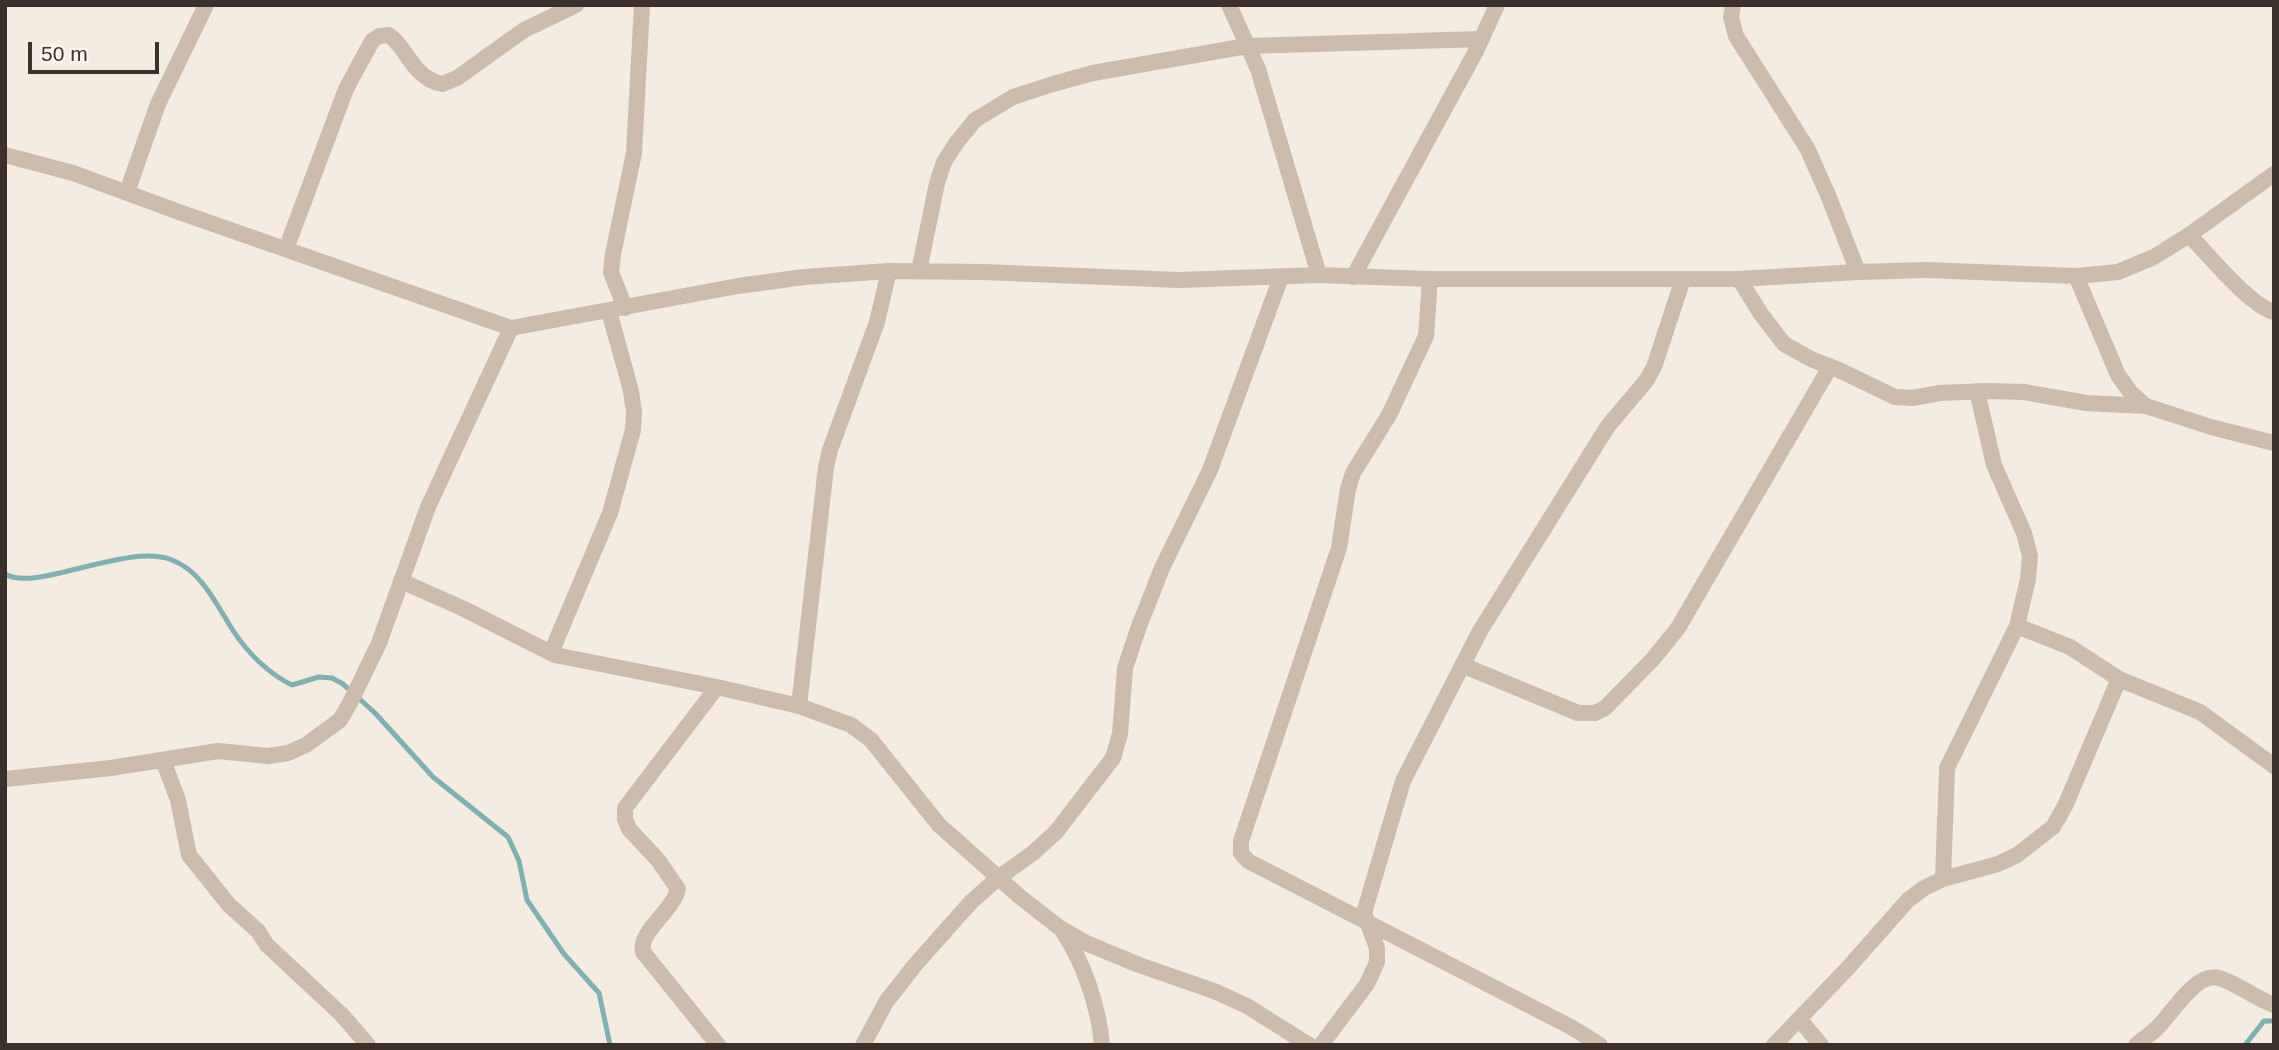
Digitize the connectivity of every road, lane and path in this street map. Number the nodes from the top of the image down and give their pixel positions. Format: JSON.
{"nodes":[{"id":1,"x":206,"y":5,"type":"edge"},
{"id":2,"x":576,"y":5,"type":"edge"},
{"id":3,"x":642,"y":5,"type":"edge"},
{"id":4,"x":1229,"y":5,"type":"edge"},
{"id":5,"x":1497,"y":5,"type":"edge"},
{"id":6,"x":1733,"y":5,"type":"edge"},
{"id":7,"x":1482,"y":39,"type":"junction"},
{"id":8,"x":1247,"y":46,"type":"junction"},
{"id":9,"x":5,"y":155,"type":"edge"},
{"id":10,"x":2274,"y":174,"type":"edge"},
{"id":11,"x":127,"y":192,"type":"junction"},
{"id":12,"x":2189,"y":235,"type":"junction"},
{"id":13,"x":286,"y":249,"type":"junction"},
{"id":14,"x":889,"y":271,"type":"junction"},
{"id":15,"x":919,"y":271,"type":"junction"},
{"id":16,"x":1858,"y":272,"type":"junction"},
{"id":17,"x":1319,"y":275,"type":"junction"},
{"id":18,"x":2076,"y":276,"type":"junction"},
{"id":19,"x":1281,"y":277,"type":"junction"},
{"id":20,"x":1353,"y":277,"type":"junction"},
{"id":21,"x":1430,"y":279,"type":"junction"},
{"id":22,"x":1683,"y":279,"type":"junction"},
{"id":23,"x":1739,"y":279,"type":"junction"},
{"id":24,"x":617,"y":310,"type":"junction"},
{"id":25,"x":2274,"y":312,"type":"edge"},
{"id":26,"x":511,"y":328,"type":"junction"},
{"id":27,"x":1830,"y":367,"type":"junction"},
{"id":28,"x":1977,"y":391,"type":"junction"},
{"id":29,"x":2146,"y":406,"type":"junction"},
{"id":30,"x":2274,"y":443,"type":"edge"},
{"id":31,"x":401,"y":581,"type":"junction"},
{"id":32,"x":2017,"y":626,"type":"junction"},
{"id":33,"x":551,"y":653,"type":"junction"},
{"id":34,"x":1462,"y":666,"type":"junction"},
{"id":35,"x":2119,"y":679,"type":"junction"},
{"id":36,"x":717,"y":687,"type":"junction"},
{"id":37,"x":799,"y":706,"type":"junction"},
{"id":38,"x":163,"y":760,"type":"junction"},
{"id":39,"x":2274,"y":766,"type":"edge"},
{"id":40,"x":5,"y":779,"type":"edge"},
{"id":41,"x":998,"y":878,"type":"junction"},
{"id":42,"x":1943,"y":879,"type":"junction"},
{"id":43,"x":1366,"y":923,"type":"junction"},
{"id":44,"x":1060,"y":928,"type":"junction"},
{"id":45,"x":2274,"y":1005,"type":"edge"},
{"id":46,"x":1799,"y":1019,"type":"junction"},
{"id":47,"x":368,"y":1045,"type":"edge"},
{"id":48,"x":718,"y":1045,"type":"edge"},
{"id":49,"x":863,"y":1045,"type":"edge"},
{"id":50,"x":1102,"y":1045,"type":"edge"},
{"id":51,"x":1309,"y":1045,"type":"edge"},
{"id":52,"x":1321,"y":1045,"type":"edge"},
{"id":53,"x":1600,"y":1045,"type":"edge"},
{"id":54,"x":1774,"y":1045,"type":"edge"},
{"id":55,"x":1821,"y":1045,"type":"edge"},
{"id":56,"x":2136,"y":1045,"type":"edge"}],
"edges":[{"from":1,"to":11,"type":"street"},
{"from":2,"to":13,"type":"street"},
{"from":3,"to":24,"type":"street"},
{"from":4,"to":8,"type":"street"},
{"from":5,"to":7,"type":"street"},
{"from":6,"to":16,"type":"street"},
{"from":7,"to":8,"type":"street"},
{"from":7,"to":20,"type":"street"},
{"from":8,"to":15,"type":"street"},
{"from":8,"to":17,"type":"street"},
{"from":9,"to":11,"type":"street"},
{"from":10,"to":12,"type":"street"},
{"from":11,"to":13,"type":"street"},
{"from":12,"to":18,"type":"street"},
{"from":12,"to":25,"type":"street"},
{"from":13,"to":26,"type":"street"},
{"from":14,"to":15,"type":"street"},
{"from":14,"to":24,"type":"street"},
{"from":14,"to":37,"type":"street"},
{"from":15,"to":19,"type":"street"},
{"from":16,"to":18,"type":"street"},
{"from":16,"to":23,"type":"street"},
{"from":17,"to":19,"type":"street"},
{"from":17,"to":20,"type":"street"},
{"from":18,"to":29,"type":"street"},
{"from":19,"to":41,"type":"street"},
{"from":20,"to":21,"type":"street"},
{"from":21,"to":22,"type":"street"},
{"from":21,"to":43,"type":"street"},
{"from":22,"to":23,"type":"street"},
{"from":22,"to":34,"type":"street"},
{"from":23,"to":27,"type":"street"},
{"from":24,"to":26,"type":"street"},
{"from":24,"to":33,"type":"street"},
{"from":26,"to":31,"type":"street"},
{"from":27,"to":28,"type":"street"},
{"from":27,"to":34,"type":"street"},
{"from":28,"to":29,"type":"street"},
{"from":28,"to":32,"type":"street"},
{"from":29,"to":30,"type":"street"},
{"from":31,"to":33,"type":"street"},
{"from":31,"to":38,"type":"street"},
{"from":32,"to":35,"type":"street"},
{"from":32,"to":42,"type":"street"},
{"from":33,"to":36,"type":"street"},
{"from":34,"to":43,"type":"street"},
{"from":35,"to":39,"type":"street"},
{"from":35,"to":42,"type":"street"},
{"from":36,"to":37,"type":"street"},
{"from":36,"to":48,"type":"street"},
{"from":37,"to":41,"type":"street"},
{"from":38,"to":40,"type":"street"},
{"from":38,"to":47,"type":"street"},
{"from":41,"to":44,"type":"street"},
{"from":41,"to":49,"type":"street"},
{"from":42,"to":46,"type":"street"},
{"from":43,"to":52,"type":"street"},
{"from":43,"to":53,"type":"street"},
{"from":44,"to":50,"type":"street"},
{"from":44,"to":51,"type":"street"},
{"from":45,"to":56,"type":"street"},
{"from":46,"to":54,"type":"street"},
{"from":46,"to":55,"type":"street"}]}
